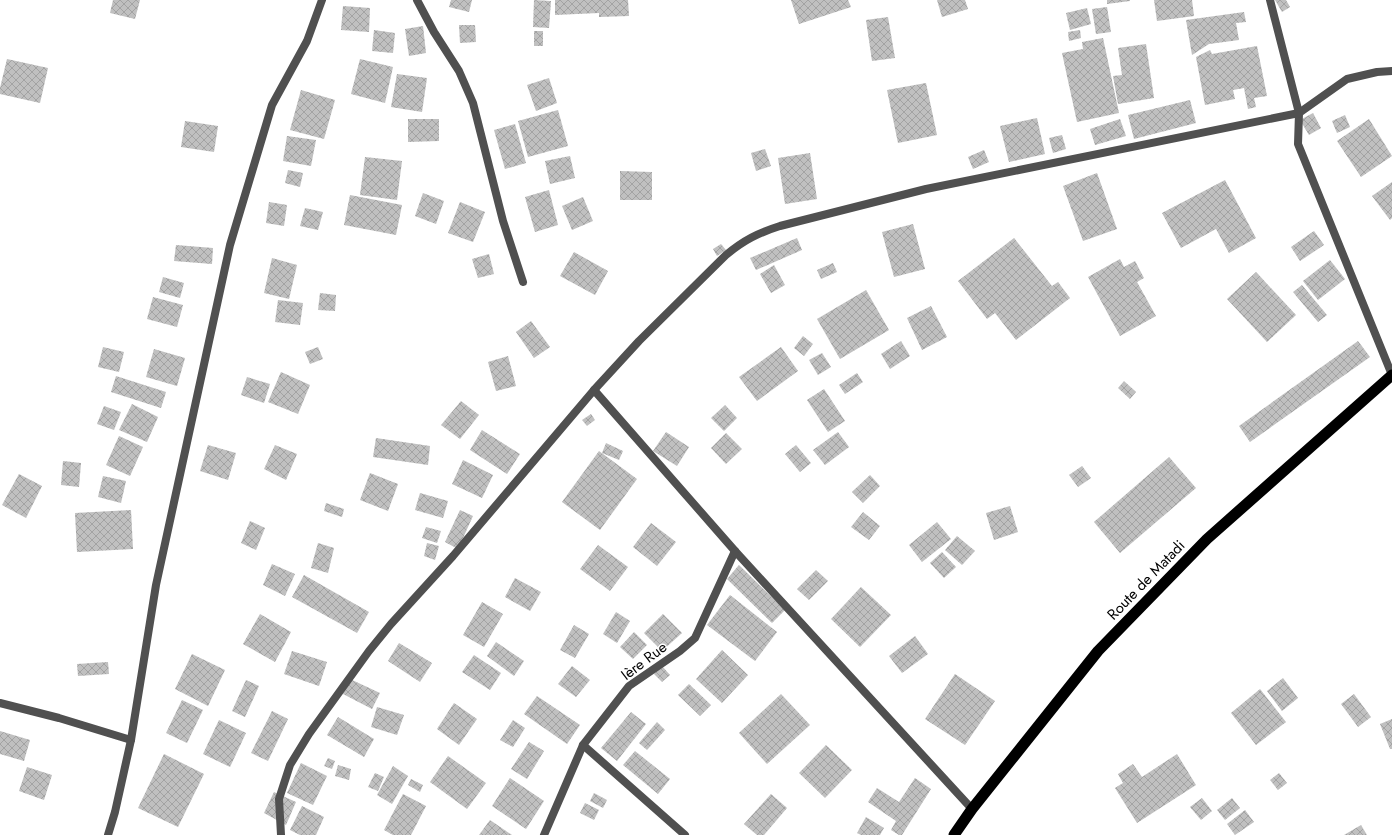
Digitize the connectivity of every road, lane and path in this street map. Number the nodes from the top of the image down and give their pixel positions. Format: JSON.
{"nodes":[{"id":1,"x":322,"y":0,"type":"edge"},
{"id":2,"x":417,"y":0,"type":"edge"},
{"id":3,"x":1270,"y":0,"type":"edge"},
{"id":4,"x":1392,"y":70,"type":"edge"},
{"id":5,"x":1299,"y":113,"type":"junction"},
{"id":6,"x":523,"y":282,"type":"dead end"},
{"id":7,"x":1392,"y":375,"type":"edge"},
{"id":8,"x":594,"y":390,"type":"junction"},
{"id":9,"x":735,"y":551,"type":"junction"},
{"id":10,"x":0,"y":703,"type":"edge"},
{"id":11,"x":131,"y":740,"type":"junction"},
{"id":12,"x":583,"y":745,"type":"junction"},
{"id":13,"x":972,"y":809,"type":"junction"},
{"id":14,"x":108,"y":835,"type":"edge"},
{"id":15,"x":281,"y":835,"type":"edge"},
{"id":16,"x":544,"y":835,"type":"edge"},
{"id":17,"x":685,"y":835,"type":"edge"},
{"id":18,"x":954,"y":835,"type":"edge"}],
"edges":[{"from":1,"to":11,"type":"street"},
{"from":2,"to":6,"type":"street"},
{"from":3,"to":5,"type":"street"},
{"from":4,"to":5,"type":"street"},
{"from":5,"to":7,"type":"street"},
{"from":5,"to":8,"type":"street"},
{"from":7,"to":13,"type":"highway","name":"Route de Matadi"},
{"from":8,"to":9,"type":"street"},
{"from":8,"to":15,"type":"street"},
{"from":9,"to":12,"type":"street","name":"Ière Rue"},
{"from":9,"to":13,"type":"street"},
{"from":10,"to":11,"type":"street"},
{"from":11,"to":14,"type":"street"},
{"from":12,"to":16,"type":"street","name":"Ière Rue"},
{"from":12,"to":17,"type":"street"},
{"from":13,"to":18,"type":"highway","name":"Route de Matadi"}]}
